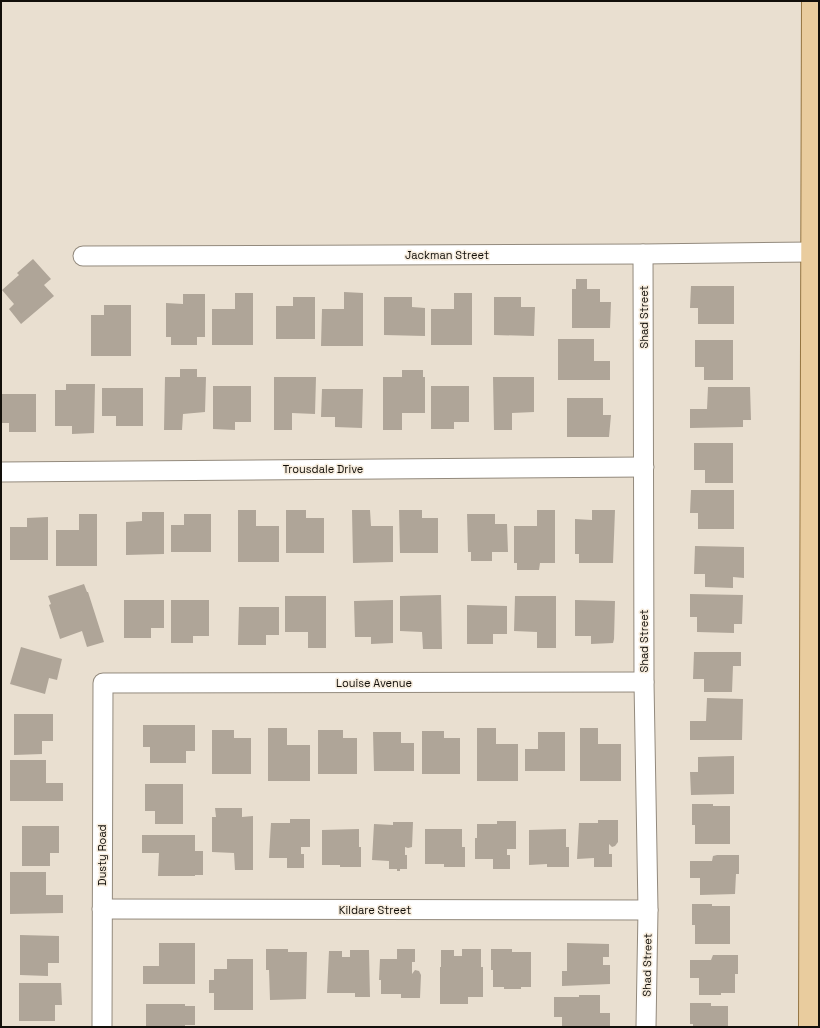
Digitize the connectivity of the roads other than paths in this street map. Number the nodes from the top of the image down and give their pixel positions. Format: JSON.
{"nodes":[{"id":1,"x":813,"y":1,"type":"edge"},
{"id":2,"x":812,"y":252,"type":"junction"},
{"id":3,"x":643,"y":254,"type":"junction"},
{"id":4,"x":82,"y":256,"type":"dead end"},
{"id":5,"x":644,"y":467,"type":"junction"},
{"id":6,"x":1,"y":472,"type":"edge"},
{"id":7,"x":644,"y":682,"type":"junction"},
{"id":8,"x":103,"y":683,"type":"joint"},
{"id":9,"x":102,"y":909,"type":"junction"},
{"id":10,"x":648,"y":910,"type":"junction"},
{"id":11,"x":102,"y":1027,"type":"edge"},
{"id":12,"x":646,"y":1027,"type":"edge"},
{"id":13,"x":810,"y":1027,"type":"edge"}],
"edges":[{"from":1,"to":2,"type":"main road"},
{"from":2,"to":3,"type":"street","name":"Jackman Street"},
{"from":2,"to":13,"type":"main road"},
{"from":3,"to":4,"type":"street","name":"Jackman Street"},
{"from":3,"to":5,"type":"street","name":"Shad Street"},
{"from":5,"to":6,"type":"street","name":"Trousdale Drive"},
{"from":5,"to":7,"type":"street","name":"Shad Street"},
{"from":7,"to":8,"type":"street","name":"Louise Avenue"},
{"from":7,"to":10,"type":"street","name":"Shad Street"},
{"from":8,"to":9,"type":"street","name":"Dusty Road"},
{"from":9,"to":10,"type":"street","name":"Kildare Street"},
{"from":9,"to":11,"type":"street","name":"Dusty Road"},
{"from":10,"to":12,"type":"street","name":"Shad Street"}]}
